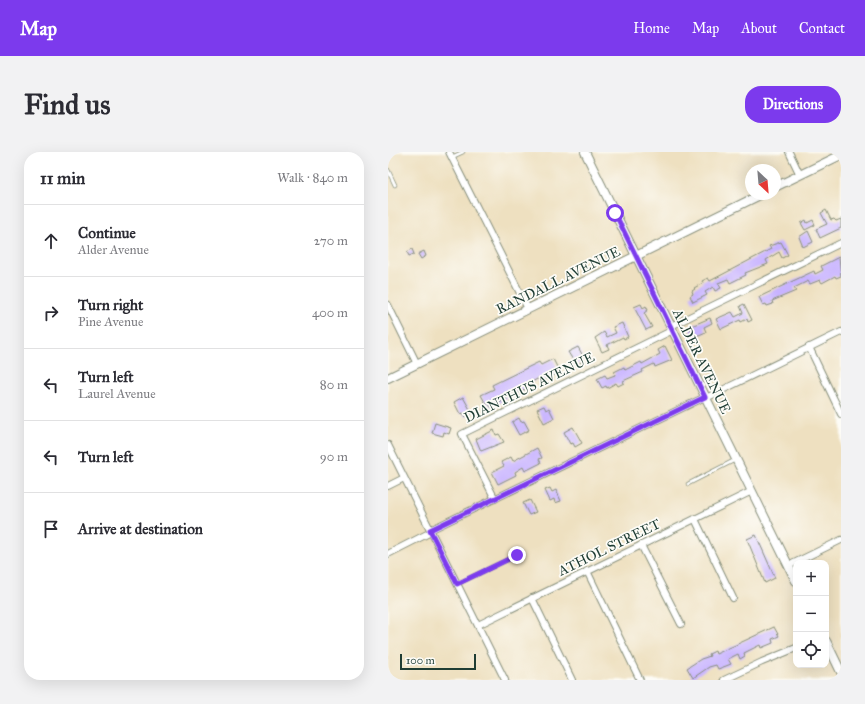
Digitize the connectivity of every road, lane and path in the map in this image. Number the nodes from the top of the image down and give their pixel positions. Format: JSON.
{"nodes":[{"id":1,"x":463,"y":152,"type":"edge"},
{"id":2,"x":586,"y":152,"type":"edge"},
{"id":3,"x":789,"y":152,"type":"edge"},
{"id":4,"x":451,"y":155,"type":"edge"},
{"id":5,"x":836,"y":155,"type":"edge"},
{"id":6,"x":388,"y":170,"type":"edge"},
{"id":7,"x":800,"y":175,"type":"junction"},
{"id":8,"x":395,"y":185,"type":"dead end"},
{"id":9,"x":781,"y":185,"type":"edge"},
{"id":10,"x":750,"y":200,"type":"edge"},
{"id":11,"x":841,"y":243,"type":"edge"},
{"id":12,"x":636,"y":256,"type":"junction"},
{"id":13,"x":388,"y":305,"type":"edge"},
{"id":14,"x":528,"y":309,"type":"junction"},
{"id":15,"x":672,"y":328,"type":"junction"},
{"id":16,"x":841,"y":332,"type":"edge"},
{"id":17,"x":809,"y":348,"type":"junction"},
{"id":18,"x":417,"y":364,"type":"junction"},
{"id":19,"x":388,"y":378,"type":"edge"},
{"id":20,"x":705,"y":397,"type":"junction"},
{"id":21,"x":841,"y":414,"type":"edge"},
{"id":22,"x":388,"y":445,"type":"edge"},
{"id":23,"x":736,"y":460,"type":"junction"},
{"id":24,"x":404,"y":478,"type":"junction"},
{"id":25,"x":688,"y":484,"type":"dead end"},
{"id":26,"x":388,"y":486,"type":"edge"},
{"id":27,"x":752,"y":491,"type":"junction"},
{"id":28,"x":495,"y":499,"type":"junction"},
{"id":29,"x":695,"y":519,"type":"junction"},
{"id":30,"x":431,"y":532,"type":"junction"},
{"id":31,"x":841,"y":540,"type":"edge"},
{"id":32,"x":641,"y":545,"type":"junction"},
{"id":33,"x":388,"y":554,"type":"edge"},
{"id":34,"x":517,"y":555,"type":"dead end"},
{"id":35,"x":788,"y":566,"type":"junction"},
{"id":36,"x":587,"y":571,"type":"junction"},
{"id":37,"x":793,"y":575,"type":"edge"},
{"id":38,"x":457,"y":584,"type":"junction"},
{"id":39,"x":532,"y":598,"type":"junction"},
{"id":40,"x":733,"y":598,"type":"dead end"},
{"id":41,"x":681,"y":624,"type":"dead end"},
{"id":42,"x":478,"y":625,"type":"junction"},
{"id":43,"x":829,"y":647,"type":"edge"},
{"id":44,"x":793,"y":649,"type":"edge"},
{"id":45,"x":841,"y":672,"type":"edge"},
{"id":46,"x":505,"y":680,"type":"edge"},
{"id":47,"x":572,"y":680,"type":"edge"},
{"id":48,"x":640,"y":680,"type":"edge"},
{"id":49,"x":724,"y":680,"type":"edge"}],
"edges":[{"from":1,"to":4,"type":"lane"},
{"from":2,"to":12,"type":"main road","name":"ALDER AVENUE"},
{"from":3,"to":7,"type":"street"},
{"from":4,"to":14,"type":"street"},
{"from":5,"to":7,"type":"main road"},
{"from":6,"to":8,"type":"lane"},
{"from":7,"to":9,"type":"main road"},
{"from":10,"to":12,"type":"main road","name":"RANDALL AVENUE"},
{"from":11,"to":15,"type":"street"},
{"from":12,"to":14,"type":"main road","name":"RANDALL AVENUE"},
{"from":12,"to":15,"type":"main road","name":"ALDER AVENUE"},
{"from":13,"to":18,"type":"street"},
{"from":14,"to":18,"type":"main road","name":"RANDALL AVENUE"},
{"from":15,"to":20,"type":"main road","name":"ALDER AVENUE"},
{"from":15,"to":28,"type":"street","name":"DIANTHUS AVENUE"},
{"from":16,"to":17,"type":"street"},
{"from":17,"to":20,"type":"street"},
{"from":17,"to":21,"type":"street"},
{"from":18,"to":19,"type":"main road","name":"RANDALL AVENUE"},
{"from":20,"to":23,"type":"main road","name":"ALDER AVENUE"},
{"from":20,"to":28,"type":"street"},
{"from":22,"to":24,"type":"street"},
{"from":23,"to":25,"type":"lane"},
{"from":23,"to":27,"type":"main road","name":"ALDER AVENUE"},
{"from":24,"to":26,"type":"street"},
{"from":24,"to":30,"type":"street"},
{"from":27,"to":29,"type":"street","name":"ATHOL STREET"},
{"from":27,"to":35,"type":"main road","name":"ALDER AVENUE"},
{"from":28,"to":30,"type":"street"},
{"from":29,"to":32,"type":"street","name":"ATHOL STREET"},
{"from":29,"to":40,"type":"street"},
{"from":30,"to":33,"type":"street"},
{"from":30,"to":38,"type":"street"},
{"from":31,"to":35,"type":"street"},
{"from":32,"to":36,"type":"street","name":"ATHOL STREET"},
{"from":32,"to":41,"type":"street"},
{"from":34,"to":38,"type":"lane"},
{"from":35,"to":37,"type":"main road","name":"ALDER AVENUE"},
{"from":36,"to":39,"type":"street","name":"ATHOL STREET"},
{"from":36,"to":48,"type":"street"},
{"from":38,"to":42,"type":"street"},
{"from":39,"to":42,"type":"street","name":"ATHOL STREET"},
{"from":39,"to":47,"type":"street"},
{"from":42,"to":46,"type":"street"},
{"from":43,"to":45,"type":"main road"},
{"from":44,"to":49,"type":"street"}]}
